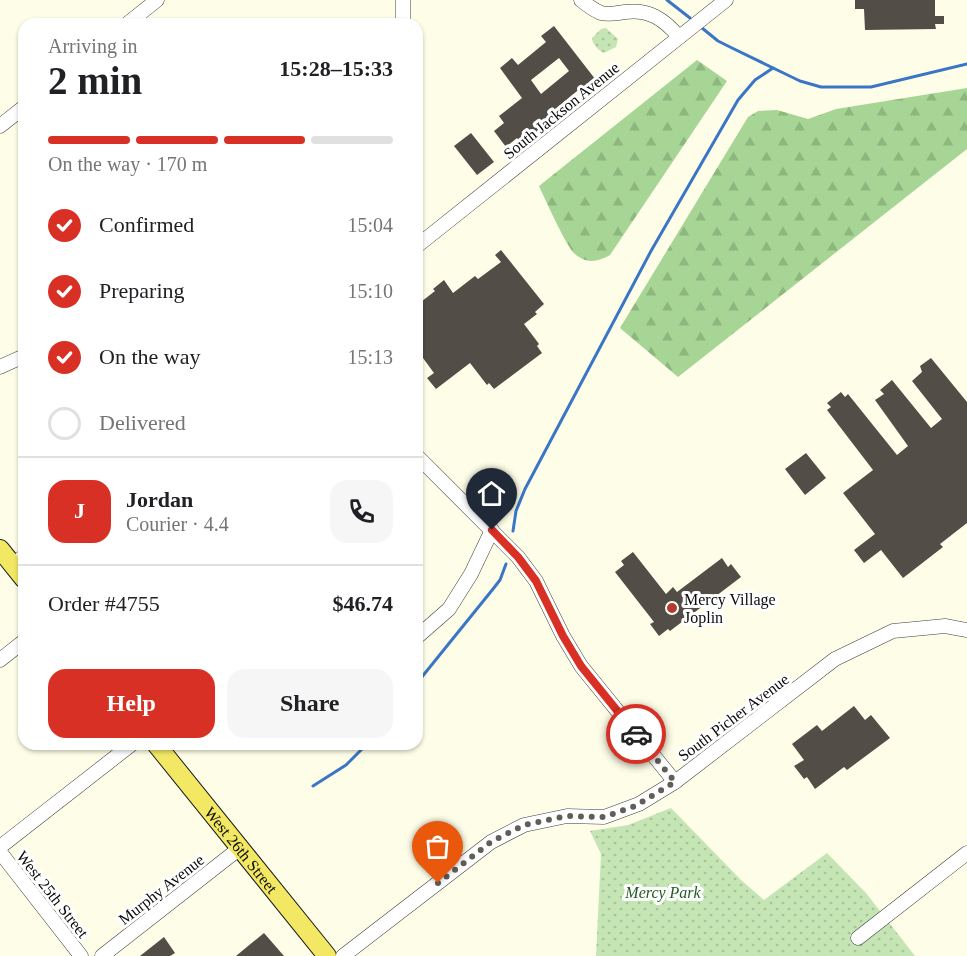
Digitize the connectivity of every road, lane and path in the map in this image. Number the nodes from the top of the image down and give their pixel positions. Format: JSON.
{"nodes":[{"id":1,"x":157,"y":0,"type":"edge"},
{"id":2,"x":403,"y":0,"type":"edge"},
{"id":3,"x":581,"y":0,"type":"edge"},
{"id":4,"x":726,"y":0,"type":"edge"},
{"id":5,"x":134,"y":18,"type":"edge"},
{"id":6,"x":403,"y":18,"type":"edge"},
{"id":7,"x":679,"y":37,"type":"junction"},
{"id":8,"x":18,"y":112,"type":"edge"},
{"id":9,"x":0,"y":126,"type":"edge"},
{"id":10,"x":423,"y":241,"type":"edge"},
{"id":11,"x":18,"y":359,"type":"edge"},
{"id":12,"x":0,"y":367,"type":"edge"},
{"id":13,"x":423,"y":462,"type":"edge"},
{"id":14,"x":492,"y":530,"type":"junction"},
{"id":15,"x":0,"y":549,"type":"edge"},
{"id":16,"x":18,"y":560,"type":"edge"},
{"id":17,"x":967,"y":630,"type":"edge"},
{"id":18,"x":423,"y":632,"type":"edge"},
{"id":19,"x":18,"y":646,"type":"edge"},
{"id":20,"x":0,"y":660,"type":"edge"},
{"id":21,"x":124,"y":750,"type":"edge"},
{"id":22,"x":161,"y":750,"type":"edge"},
{"id":23,"x":675,"y":782,"type":"junction"},
{"id":24,"x":0,"y":847,"type":"edge"},
{"id":25,"x":240,"y":848,"type":"junction"},
{"id":26,"x":0,"y":852,"type":"edge"},
{"id":27,"x":967,"y":853,"type":"edge"},
{"id":28,"x":858,"y":938,"type":"dead end"},
{"id":29,"x":81,"y":956,"type":"edge"},
{"id":30,"x":102,"y":956,"type":"edge"},
{"id":31,"x":327,"y":956,"type":"edge"},
{"id":32,"x":343,"y":956,"type":"edge"}],
"edges":[{"from":1,"to":5,"type":"street"},
{"from":2,"to":6,"type":"street"},
{"from":3,"to":7,"type":"street"},
{"from":4,"to":7,"type":"street","name":"South Jackson Avenue"},
{"from":7,"to":10,"type":"street","name":"South Jackson Avenue"},
{"from":8,"to":9,"type":"street"},
{"from":11,"to":12,"type":"street"},
{"from":13,"to":14,"type":"street"},
{"from":14,"to":18,"type":"street"},
{"from":14,"to":23,"type":"street"},
{"from":15,"to":16,"type":"main road"},
{"from":17,"to":23,"type":"street","name":"South Picher Avenue"},
{"from":19,"to":20,"type":"street"},
{"from":21,"to":24,"type":"street"},
{"from":22,"to":25,"type":"main road","name":"West 26th Street"},
{"from":23,"to":32,"type":"street","name":"South Picher Avenue"},
{"from":25,"to":30,"type":"street","name":"Murphy Avenue"},
{"from":25,"to":31,"type":"main road","name":"West 26th Street"},
{"from":26,"to":29,"type":"street","name":"West 25th Street"},
{"from":27,"to":28,"type":"street"}]}
